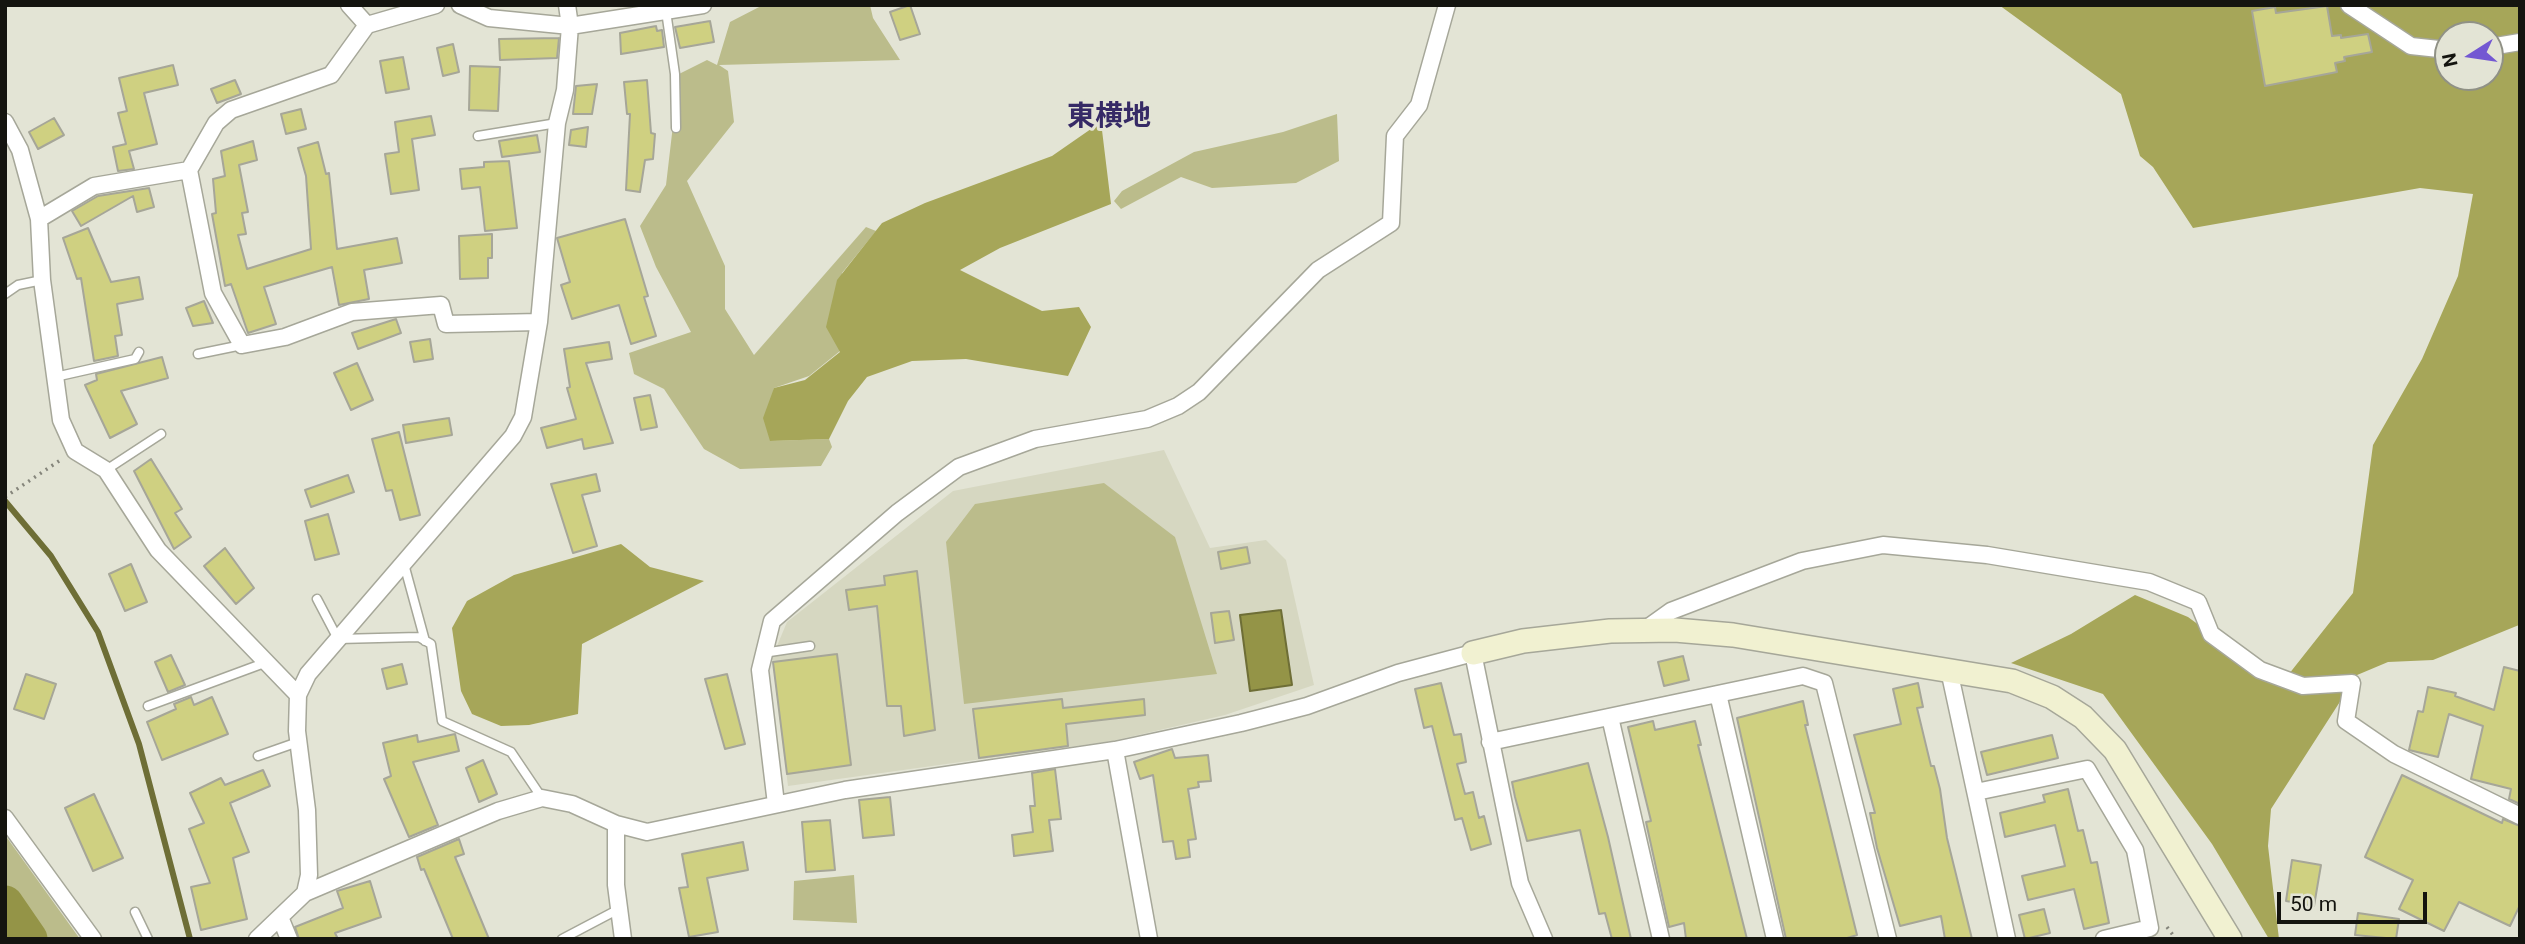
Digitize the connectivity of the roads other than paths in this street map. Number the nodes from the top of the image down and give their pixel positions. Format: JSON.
{"nodes":[{"id":1,"x":349,"y":5,"type":"edge"},
{"id":2,"x":436,"y":5,"type":"edge"},
{"id":3,"x":460,"y":5,"type":"edge"},
{"id":4,"x":566,"y":5,"type":"edge"},
{"id":5,"x":703,"y":5,"type":"edge"},
{"id":6,"x":1447,"y":5,"type":"edge"},
{"id":7,"x":2349,"y":5,"type":"edge"},
{"id":8,"x":666,"y":11,"type":"junction"},
{"id":9,"x":367,"y":25,"type":"junction"},
{"id":10,"x":570,"y":26,"type":"junction"},
{"id":11,"x":2434,"y":49,"type":"edge"},
{"id":12,"x":5,"y":122,"type":"edge"},
{"id":13,"x":557,"y":123,"type":"junction"},
{"id":14,"x":676,"y":128,"type":"dead end"},
{"id":15,"x":478,"y":136,"type":"dead end"},
{"id":16,"x":189,"y":170,"type":"junction"},
{"id":17,"x":39,"y":219,"type":"junction"},
{"id":18,"x":42,"y":280,"type":"junction"},
{"id":19,"x":5,"y":294,"type":"edge"},
{"id":20,"x":539,"y":322,"type":"junction"},
{"id":21,"x":242,"y":345,"type":"junction"},
{"id":22,"x":139,"y":352,"type":"dead end"},
{"id":23,"x":198,"y":354,"type":"dead end"},
{"id":24,"x":55,"y":377,"type":"junction"},
{"id":25,"x":161,"y":434,"type":"dead end"},
{"id":26,"x":106,"y":470,"type":"junction"},
{"id":27,"x":404,"y":564,"type":"junction"},
{"id":28,"x":317,"y":599,"type":"dead end"},
{"id":29,"x":1641,"y":632,"type":"junction"},
{"id":30,"x":338,"y":639,"type":"junction"},
{"id":31,"x":425,"y":641,"type":"junction"},
{"id":32,"x":810,"y":646,"type":"dead end"},
{"id":33,"x":763,"y":653,"type":"junction"},
{"id":34,"x":1473,"y":653,"type":"junction"},
{"id":35,"x":267,"y":662,"type":"junction"},
{"id":36,"x":1950,"y":670,"type":"junction"},
{"id":37,"x":1718,"y":694,"type":"junction"},
{"id":38,"x":299,"y":695,"type":"junction"},
{"id":39,"x":148,"y":706,"type":"dead end"},
{"id":40,"x":1610,"y":717,"type":"junction"},
{"id":41,"x":298,"y":742,"type":"junction"},
{"id":42,"x":1490,"y":742,"type":"junction"},
{"id":43,"x":1115,"y":750,"type":"junction"},
{"id":44,"x":258,"y":756,"type":"dead end"},
{"id":45,"x":1976,"y":792,"type":"junction"},
{"id":46,"x":542,"y":798,"type":"junction"},
{"id":47,"x":776,"y":804,"type":"junction"},
{"id":48,"x":2520,"y":816,"type":"edge"},
{"id":49,"x":5,"y":818,"type":"edge"},
{"id":50,"x":616,"y":824,"type":"junction"},
{"id":51,"x":305,"y":893,"type":"junction"},
{"id":52,"x":619,"y":909,"type":"junction"},
{"id":53,"x":135,"y":912,"type":"dead end"},
{"id":54,"x":280,"y":917,"type":"junction"},
{"id":55,"x":93,"y":939,"type":"edge"},
{"id":56,"x":148,"y":939,"type":"edge"},
{"id":57,"x":257,"y":939,"type":"edge"},
{"id":58,"x":289,"y":939,"type":"edge"},
{"id":59,"x":562,"y":939,"type":"edge"},
{"id":60,"x":623,"y":939,"type":"edge"},
{"id":61,"x":1149,"y":939,"type":"edge"},
{"id":62,"x":1544,"y":939,"type":"edge"},
{"id":63,"x":1661,"y":939,"type":"edge"},
{"id":64,"x":1775,"y":939,"type":"edge"},
{"id":65,"x":1888,"y":939,"type":"edge"},
{"id":66,"x":2007,"y":939,"type":"edge"},
{"id":67,"x":2104,"y":939,"type":"edge"},
{"id":68,"x":2230,"y":939,"type":"edge"}],
"edges":[{"from":1,"to":9,"type":"street"},
{"from":2,"to":9,"type":"street"},
{"from":3,"to":10,"type":"street"},
{"from":4,"to":10,"type":"street"},
{"from":5,"to":8,"type":"street"},
{"from":6,"to":33,"type":"street"},
{"from":7,"to":11,"type":"street"},
{"from":8,"to":10,"type":"street"},
{"from":8,"to":14,"type":"lane"},
{"from":9,"to":16,"type":"street"},
{"from":10,"to":13,"type":"street"},
{"from":12,"to":17,"type":"street"},
{"from":13,"to":15,"type":"lane"},
{"from":13,"to":20,"type":"street"},
{"from":16,"to":17,"type":"street"},
{"from":16,"to":21,"type":"street"},
{"from":17,"to":18,"type":"street"},
{"from":18,"to":19,"type":"lane"},
{"from":18,"to":24,"type":"street"},
{"from":20,"to":21,"type":"street"},
{"from":20,"to":27,"type":"street"},
{"from":21,"to":23,"type":"lane"},
{"from":22,"to":24,"type":"lane"},
{"from":24,"to":26,"type":"street"},
{"from":25,"to":26,"type":"lane"},
{"from":26,"to":35,"type":"street"},
{"from":27,"to":30,"type":"street"},
{"from":27,"to":31,"type":"lane"},
{"from":28,"to":30,"type":"lane"},
{"from":29,"to":34,"type":"street"},
{"from":29,"to":36,"type":"street"},
{"from":29,"to":48,"type":"street"},
{"from":30,"to":31,"type":"lane"},
{"from":30,"to":38,"type":"street"},
{"from":31,"to":46,"type":"lane"},
{"from":32,"to":33,"type":"lane"},
{"from":33,"to":47,"type":"street"},
{"from":34,"to":42,"type":"street"},
{"from":34,"to":43,"type":"street"},
{"from":35,"to":38,"type":"street"},
{"from":35,"to":39,"type":"lane"},
{"from":36,"to":45,"type":"street"},
{"from":36,"to":68,"type":"street"},
{"from":37,"to":40,"type":"street"},
{"from":37,"to":64,"type":"street"},
{"from":37,"to":65,"type":"street"},
{"from":38,"to":41,"type":"street"},
{"from":40,"to":42,"type":"street"},
{"from":40,"to":63,"type":"street"},
{"from":41,"to":44,"type":"lane"},
{"from":41,"to":51,"type":"street"},
{"from":42,"to":62,"type":"street"},
{"from":43,"to":47,"type":"street"},
{"from":43,"to":61,"type":"street"},
{"from":45,"to":66,"type":"street"},
{"from":45,"to":67,"type":"street"},
{"from":46,"to":50,"type":"street"},
{"from":46,"to":51,"type":"street"},
{"from":47,"to":50,"type":"street"},
{"from":49,"to":55,"type":"street"},
{"from":50,"to":52,"type":"street"},
{"from":51,"to":54,"type":"street"},
{"from":52,"to":59,"type":"lane"},
{"from":52,"to":60,"type":"street"},
{"from":53,"to":56,"type":"lane"},
{"from":54,"to":57,"type":"street"},
{"from":54,"to":58,"type":"street"}]}
